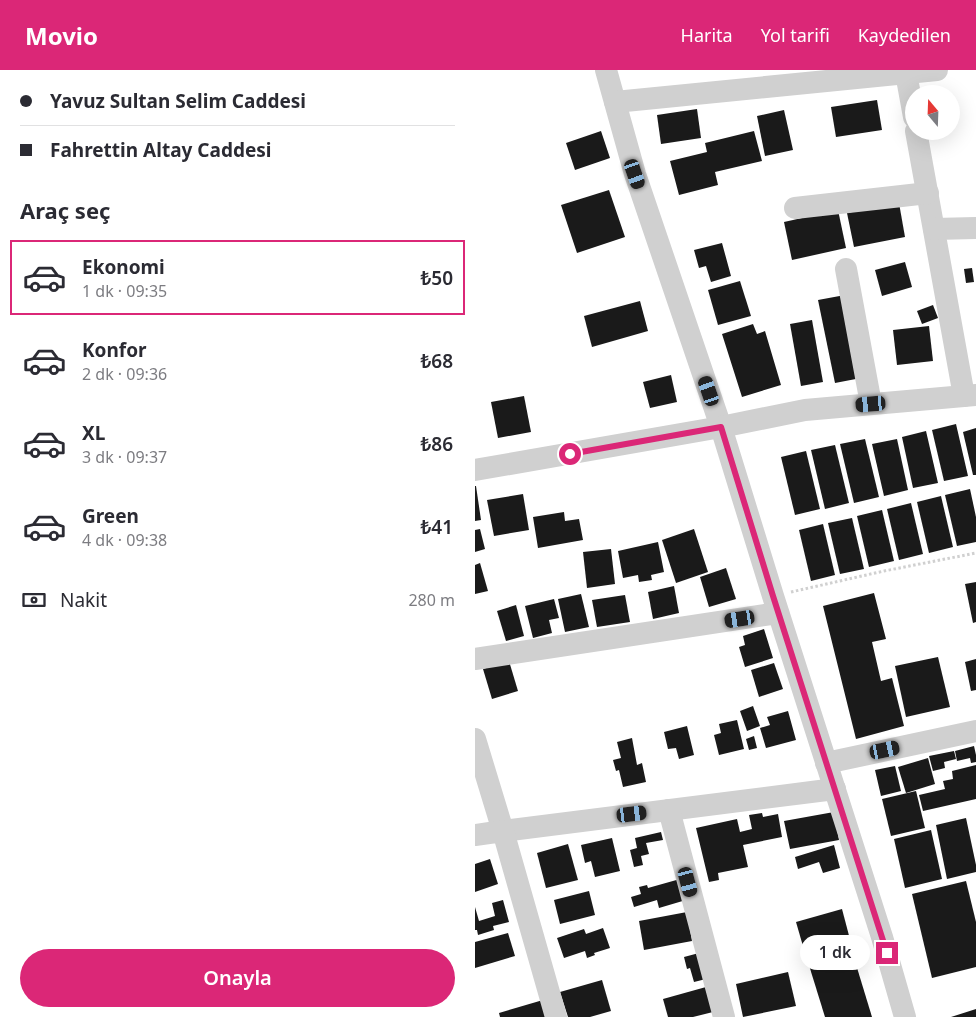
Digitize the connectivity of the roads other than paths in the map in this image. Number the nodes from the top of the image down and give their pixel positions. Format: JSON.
{"nodes":[{"id":1,"x":606,"y":70,"type":"edge"},
{"id":2,"x":937,"y":70,"type":"edge"},
{"id":3,"x":906,"y":72,"type":"junction"},
{"id":4,"x":908,"y":85,"type":"edge"},
{"id":5,"x":615,"y":102,"type":"junction"},
{"id":6,"x":918,"y":140,"type":"edge"},
{"id":7,"x":927,"y":193,"type":"junction"},
{"id":8,"x":795,"y":208,"type":"dead end"},
{"id":9,"x":976,"y":228,"type":"edge"},
{"id":10,"x":934,"y":229,"type":"junction"},
{"id":11,"x":846,"y":269,"type":"dead end"},
{"id":12,"x":970,"y":396,"type":"edge"},
{"id":13,"x":871,"y":404,"type":"junction"},
{"id":14,"x":721,"y":427,"type":"junction"},
{"id":15,"x":475,"y":470,"type":"edge"},
{"id":16,"x":776,"y":605,"type":"junction"},
{"id":17,"x":475,"y":659,"type":"edge"},
{"id":18,"x":976,"y":731,"type":"edge"},
{"id":19,"x":475,"y":738,"type":"edge"},
{"id":20,"x":826,"y":763,"type":"junction"},
{"id":21,"x":835,"y":789,"type":"junction"},
{"id":22,"x":669,"y":810,"type":"junction"},
{"id":23,"x":503,"y":831,"type":"junction"},
{"id":24,"x":475,"y":835,"type":"edge"},
{"id":25,"x":556,"y":1017,"type":"edge"},
{"id":26,"x":723,"y":1017,"type":"edge"},
{"id":27,"x":905,"y":1017,"type":"edge"}],
"edges":[{"from":1,"to":5,"type":"street"},
{"from":2,"to":3,"type":"street"},
{"from":3,"to":4,"type":"street"},
{"from":3,"to":5,"type":"street"},
{"from":5,"to":14,"type":"street"},
{"from":6,"to":7,"type":"street"},
{"from":7,"to":8,"type":"street"},
{"from":7,"to":10,"type":"street"},
{"from":9,"to":10,"type":"street"},
{"from":10,"to":12,"type":"street"},
{"from":11,"to":13,"type":"street"},
{"from":12,"to":13,"type":"street"},
{"from":13,"to":14,"type":"street"},
{"from":14,"to":15,"type":"street"},
{"from":14,"to":16,"type":"street"},
{"from":16,"to":17,"type":"street"},
{"from":16,"to":20,"type":"street"},
{"from":18,"to":20,"type":"street"},
{"from":19,"to":23,"type":"street"},
{"from":20,"to":21,"type":"street"},
{"from":21,"to":22,"type":"street"},
{"from":21,"to":27,"type":"street"},
{"from":22,"to":23,"type":"street"},
{"from":22,"to":26,"type":"street"},
{"from":23,"to":24,"type":"street"},
{"from":23,"to":25,"type":"street"}]}
